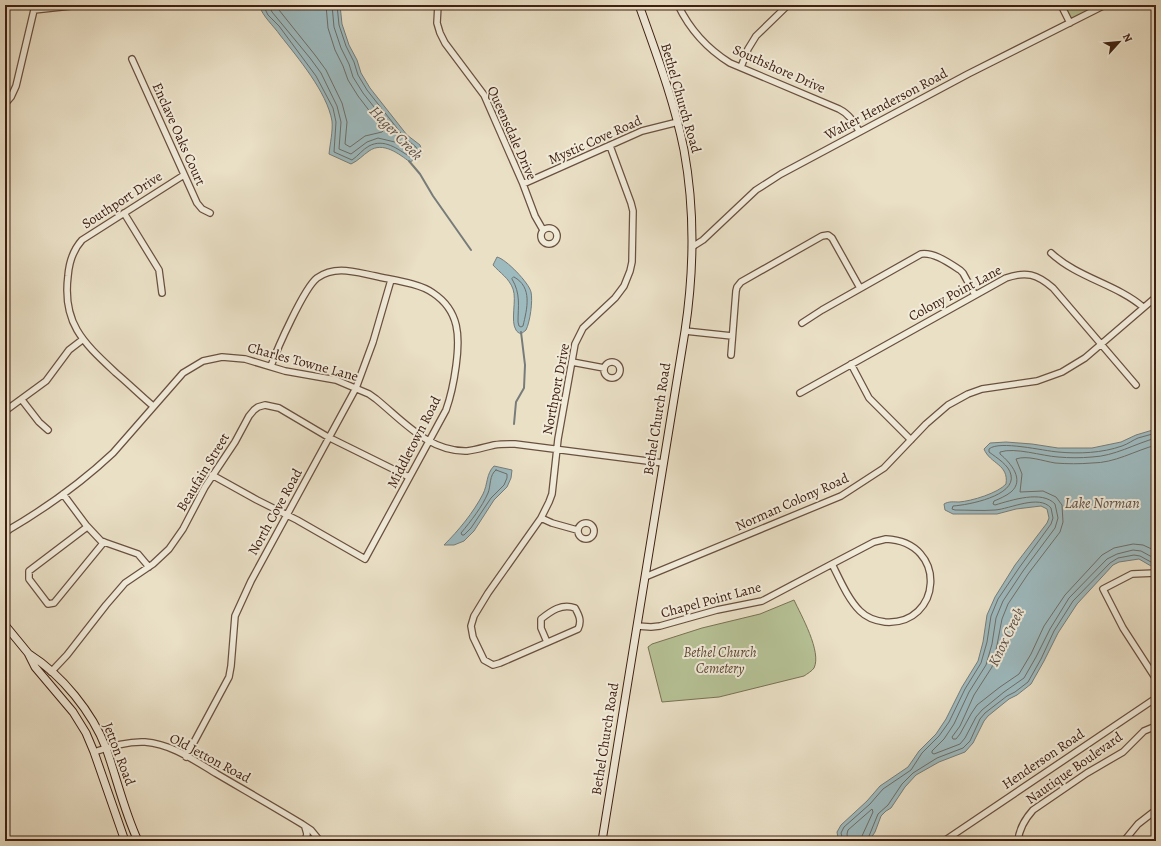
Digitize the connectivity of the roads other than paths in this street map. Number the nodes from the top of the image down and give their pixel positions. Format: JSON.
{"nodes":[{"id":1,"x":80,"y":5,"type":"edge"},
{"id":2,"x":438,"y":5,"type":"edge"},
{"id":3,"x":640,"y":5,"type":"edge"},
{"id":4,"x":678,"y":5,"type":"edge"},
{"id":5,"x":788,"y":5,"type":"edge"},
{"id":6,"x":1061,"y":5,"type":"edge"},
{"id":7,"x":1105,"y":5,"type":"edge"},
{"id":8,"x":35,"y":8,"type":"edge"},
{"id":9,"x":1070,"y":23,"type":"junction"},
{"id":10,"x":132,"y":59,"type":"dead end"},
{"id":11,"x":741,"y":68,"type":"junction"},
{"id":12,"x":5,"y":104,"type":"edge"},
{"id":13,"x":678,"y":122,"type":"junction"},
{"id":14,"x":859,"y":131,"type":"junction"},
{"id":15,"x":610,"y":146,"type":"junction"},
{"id":16,"x":184,"y":175,"type":"junction"},
{"id":17,"x":523,"y":184,"type":"junction"},
{"id":18,"x":124,"y":213,"type":"junction"},
{"id":19,"x":210,"y":213,"type":"dead end"},
{"id":20,"x":543,"y":230,"type":"dead end"},
{"id":21,"x":692,"y":247,"type":"junction"},
{"id":22,"x":1052,"y":253,"type":"dead end"},
{"id":23,"x":391,"y":280,"type":"junction"},
{"id":24,"x":860,"y":288,"type":"junction"},
{"id":25,"x":162,"y":292,"type":"dead end"},
{"id":26,"x":975,"y":294,"type":"junction"},
{"id":27,"x":1156,"y":297,"type":"edge"},
{"id":28,"x":1143,"y":307,"type":"junction"},
{"id":29,"x":802,"y":324,"type":"dead end"},
{"id":30,"x":685,"y":331,"type":"junction"},
{"id":31,"x":732,"y":336,"type":"junction"},
{"id":32,"x":82,"y":340,"type":"junction"},
{"id":33,"x":1101,"y":344,"type":"junction"},
{"id":34,"x":731,"y":355,"type":"dead end"},
{"id":35,"x":572,"y":362,"type":"junction"},
{"id":36,"x":851,"y":364,"type":"junction"},
{"id":37,"x":271,"y":366,"type":"junction"},
{"id":38,"x":604,"y":368,"type":"dead end"},
{"id":39,"x":1136,"y":385,"type":"dead end"},
{"id":40,"x":356,"y":388,"type":"junction"},
{"id":41,"x":800,"y":393,"type":"dead end"},
{"id":42,"x":22,"y":400,"type":"junction"},
{"id":43,"x":153,"y":406,"type":"junction"},
{"id":44,"x":5,"y":411,"type":"edge"},
{"id":45,"x":48,"y":430,"type":"dead end"},
{"id":46,"x":328,"y":437,"type":"junction"},
{"id":47,"x":911,"y":440,"type":"junction"},
{"id":48,"x":428,"y":441,"type":"junction"},
{"id":49,"x":557,"y":450,"type":"junction"},
{"id":50,"x":663,"y":463,"type":"junction"},
{"id":51,"x":212,"y":475,"type":"junction"},
{"id":52,"x":410,"y":478,"type":"junction"},
{"id":53,"x":63,"y":494,"type":"junction"},
{"id":54,"x":287,"y":514,"type":"junction"},
{"id":55,"x":541,"y":518,"type":"junction"},
{"id":56,"x":87,"y":527,"type":"junction"},
{"id":57,"x":6,"y":529,"type":"edge"},
{"id":58,"x":577,"y":530,"type":"dead end"},
{"id":59,"x":104,"y":542,"type":"junction"},
{"id":60,"x":832,"y":564,"type":"junction"},
{"id":61,"x":149,"y":567,"type":"junction"},
{"id":62,"x":1156,"y":573,"type":"edge"},
{"id":63,"x":645,"y":577,"type":"junction"},
{"id":64,"x":5,"y":625,"type":"edge"},
{"id":65,"x":637,"y":626,"type":"junction"},
{"id":66,"x":547,"y":642,"type":"junction"},
{"id":67,"x":28,"y":653,"type":"junction"},
{"id":68,"x":51,"y":672,"type":"junction"},
{"id":69,"x":1156,"y":680,"type":"edge"},
{"id":70,"x":1156,"y":698,"type":"edge"},
{"id":71,"x":1156,"y":726,"type":"edge"},
{"id":72,"x":106,"y":748,"type":"junction"},
{"id":73,"x":94,"y":752,"type":"junction"},
{"id":74,"x":186,"y":756,"type":"junction"},
{"id":75,"x":1156,"y":810,"type":"edge"},
{"id":76,"x":306,"y":827,"type":"junction"},
{"id":77,"x":125,"y":841,"type":"edge"},
{"id":78,"x":138,"y":841,"type":"edge"},
{"id":79,"x":305,"y":841,"type":"edge"},
{"id":80,"x":320,"y":841,"type":"edge"},
{"id":81,"x":602,"y":841,"type":"edge"},
{"id":82,"x":944,"y":841,"type":"edge"},
{"id":83,"x":1018,"y":841,"type":"edge"},
{"id":84,"x":1124,"y":841,"type":"edge"}],
"edges":[{"from":1,"to":8,"type":"street"},
{"from":2,"to":17,"type":"street","name":"Queensdale Drive"},
{"from":3,"to":13,"type":"street","name":"Bethel Church Road"},
{"from":4,"to":11,"type":"street","name":"Southshore Drive"},
{"from":5,"to":11,"type":"street"},
{"from":6,"to":9,"type":"street"},
{"from":7,"to":9,"type":"street","name":"Walter Henderson Road"},
{"from":8,"to":12,"type":"street"},
{"from":9,"to":14,"type":"street","name":"Walter Henderson Road"},
{"from":10,"to":16,"type":"street","name":"Enclave Oaks Court"},
{"from":11,"to":14,"type":"street","name":"Southshore Drive"},
{"from":13,"to":15,"type":"street","name":"Mystic Cove Road"},
{"from":13,"to":21,"type":"street","name":"Bethel Church Road"},
{"from":14,"to":21,"type":"street","name":"Walter Henderson Road"},
{"from":15,"to":17,"type":"street","name":"Mystic Cove Road"},
{"from":15,"to":35,"type":"street","name":"Northport Drive"},
{"from":16,"to":18,"type":"street","name":"Southport Drive"},
{"from":16,"to":19,"type":"street","name":"Enclave Oaks Court"},
{"from":17,"to":20,"type":"street","name":"Queensdale Drive"},
{"from":18,"to":25,"type":"street"},
{"from":18,"to":32,"type":"street","name":"Southport Drive"},
{"from":21,"to":30,"type":"street","name":"Bethel Church Road"},
{"from":22,"to":28,"type":"street"},
{"from":23,"to":37,"type":"street","name":"Middletown Road"},
{"from":23,"to":40,"type":"street","name":"North Cove Road"},
{"from":23,"to":48,"type":"street","name":"Middletown Road"},
{"from":24,"to":26,"type":"street"},
{"from":24,"to":29,"type":"street"},
{"from":24,"to":31,"type":"street"},
{"from":26,"to":33,"type":"street","name":"Colony Point Lane"},
{"from":26,"to":36,"type":"street","name":"Colony Point Lane"},
{"from":27,"to":28,"type":"street","name":"Norman Colony Road"},
{"from":28,"to":33,"type":"street","name":"Norman Colony Road"},
{"from":30,"to":31,"type":"street"},
{"from":30,"to":50,"type":"street","name":"Bethel Church Road"},
{"from":31,"to":34,"type":"street"},
{"from":32,"to":42,"type":"street"},
{"from":32,"to":43,"type":"street","name":"Southport Drive"},
{"from":33,"to":39,"type":"street","name":"Colony Point Lane"},
{"from":33,"to":47,"type":"street","name":"Norman Colony Road"},
{"from":35,"to":38,"type":"street"},
{"from":35,"to":49,"type":"street","name":"Northport Drive"},
{"from":36,"to":41,"type":"street","name":"Colony Point Lane"},
{"from":36,"to":47,"type":"street"},
{"from":37,"to":40,"type":"street","name":"Charles Towne Lane"},
{"from":37,"to":43,"type":"street","name":"Charles Towne Lane"},
{"from":40,"to":46,"type":"street","name":"North Cove Road"},
{"from":40,"to":48,"type":"street","name":"Charles Towne Lane"},
{"from":42,"to":44,"type":"street"},
{"from":42,"to":45,"type":"street"},
{"from":43,"to":53,"type":"street","name":"Charles Towne Lane"},
{"from":46,"to":51,"type":"street","name":"Beaufain Street"},
{"from":46,"to":52,"type":"street","name":"Beaufain Street"},
{"from":46,"to":54,"type":"street","name":"North Cove Road"},
{"from":47,"to":63,"type":"street","name":"Norman Colony Road"},
{"from":48,"to":49,"type":"street","name":"Charles Towne Lane"},
{"from":48,"to":52,"type":"street","name":"Middletown Road"},
{"from":49,"to":50,"type":"street","name":"Charles Towne Lane"},
{"from":49,"to":55,"type":"street","name":"Northport Drive"},
{"from":50,"to":63,"type":"street","name":"Bethel Church Road"},
{"from":51,"to":54,"type":"street"},
{"from":51,"to":61,"type":"street","name":"Beaufain Street"},
{"from":52,"to":54,"type":"street","name":"Middletown Road"},
{"from":53,"to":56,"type":"street"},
{"from":53,"to":57,"type":"street","name":"Charles Towne Lane"},
{"from":54,"to":74,"type":"street","name":"North Cove Road"},
{"from":55,"to":58,"type":"street"},
{"from":55,"to":66,"type":"street","name":"Northport Drive"},
{"from":56,"to":59,"type":"street"},
{"from":56,"to":59,"type":"street"},
{"from":59,"to":61,"type":"street"},
{"from":60,"to":60,"type":"street","name":"Chapel Point Lane"},
{"from":60,"to":65,"type":"street","name":"Chapel Point Lane"},
{"from":61,"to":68,"type":"street","name":"Beaufain Street"},
{"from":62,"to":69,"type":"street"},
{"from":63,"to":65,"type":"street","name":"Bethel Church Road"},
{"from":64,"to":67,"type":"street","name":"Jetton Road"},
{"from":65,"to":81,"type":"street","name":"Bethel Church Road"},
{"from":66,"to":66,"type":"street"},
{"from":67,"to":68,"type":"street","name":"Jetton Road"},
{"from":67,"to":73,"type":"street","name":"Jetton Road"},
{"from":68,"to":72,"type":"street","name":"Jetton Road"},
{"from":70,"to":82,"type":"street","name":"Henderson Road"},
{"from":71,"to":83,"type":"street","name":"Nautique Boulevard"},
{"from":72,"to":73,"type":"street","name":"Old Jetton Road"},
{"from":72,"to":74,"type":"street","name":"Old Jetton Road"},
{"from":72,"to":78,"type":"street","name":"Jetton Road"},
{"from":73,"to":77,"type":"street","name":"Jetton Road"},
{"from":74,"to":76,"type":"street","name":"Old Jetton Road"},
{"from":75,"to":84,"type":"street"},
{"from":76,"to":79,"type":"street"},
{"from":76,"to":80,"type":"street","name":"Old Jetton Road"}]}
